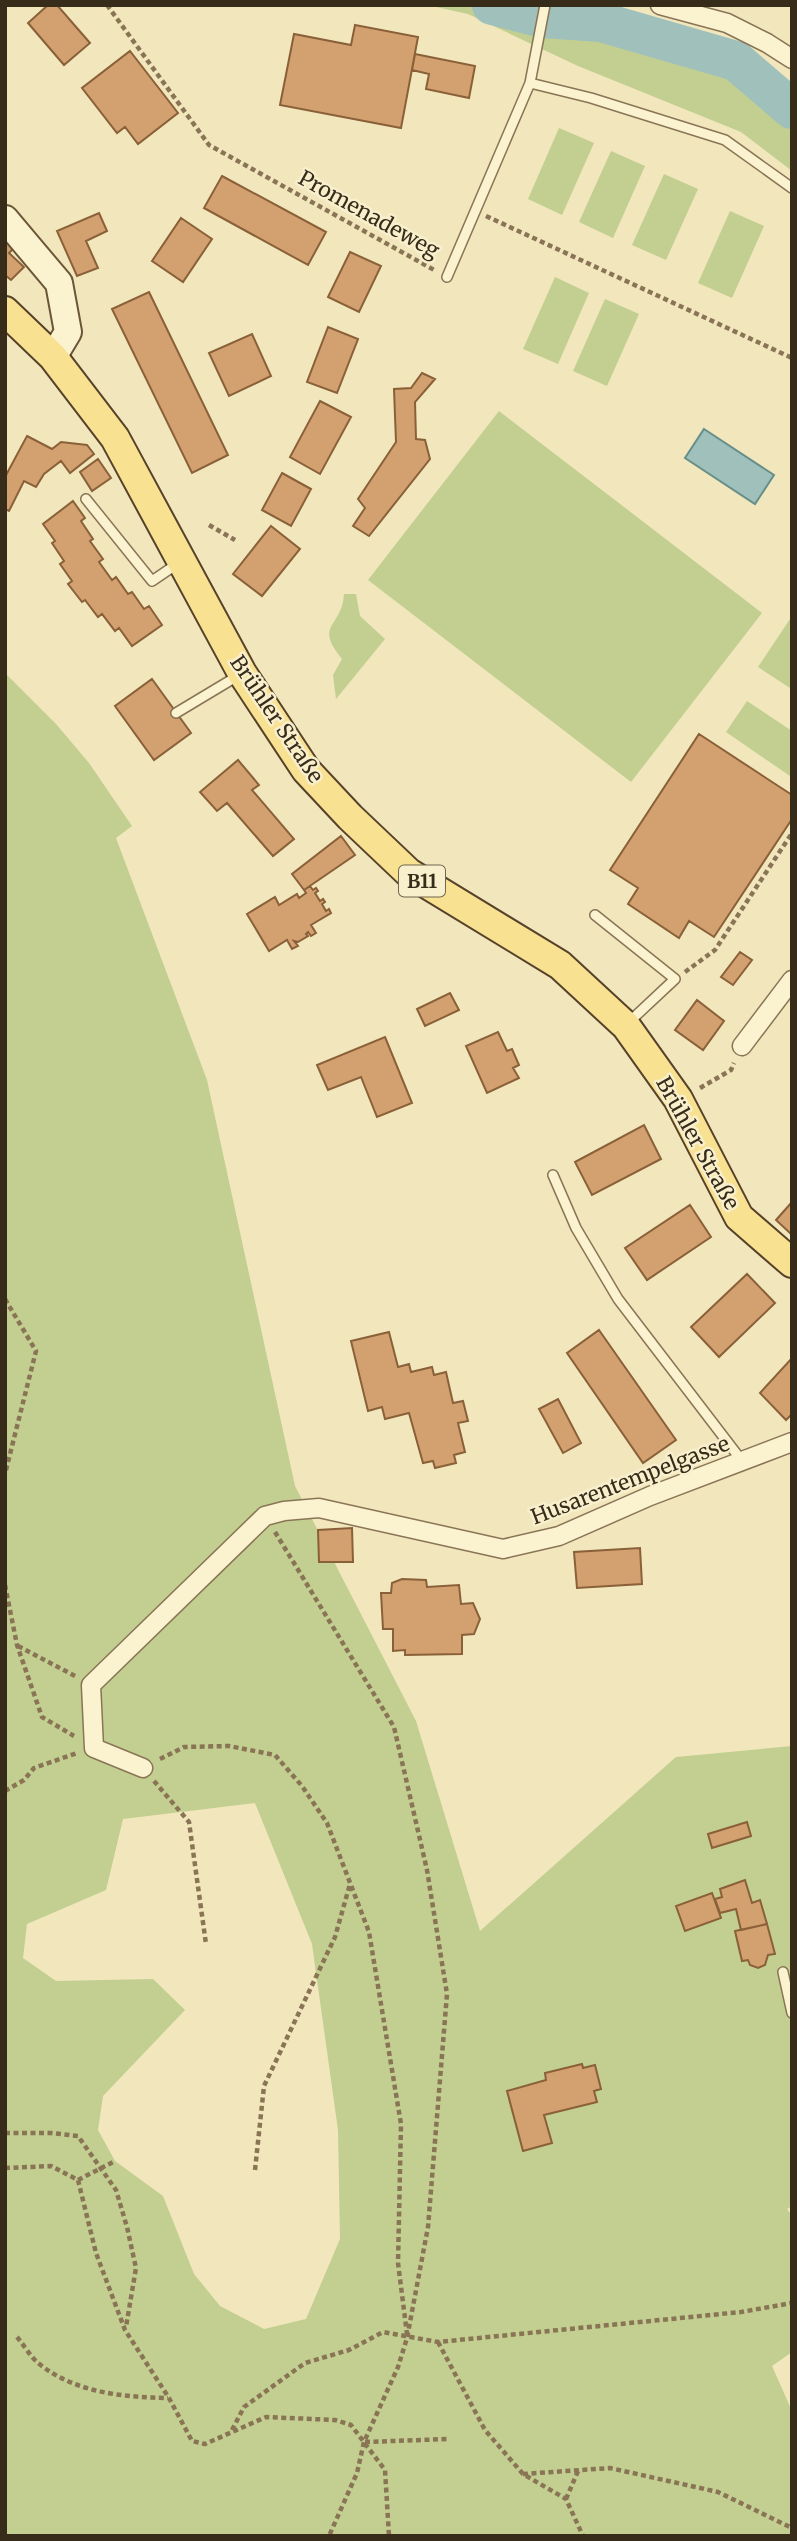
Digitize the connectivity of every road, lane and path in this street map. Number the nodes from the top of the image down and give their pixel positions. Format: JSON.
{"nodes":[{"id":1,"x":107,"y":5,"type":"edge"},
{"id":2,"x":545,"y":5,"type":"edge"},
{"id":3,"x":660,"y":5,"type":"edge"},
{"id":4,"x":734,"y":5,"type":"edge"},
{"id":5,"x":727,"y":23,"type":"junction"},
{"id":6,"x":792,"y":59,"type":"edge"},
{"id":7,"x":530,"y":83,"type":"junction"},
{"id":8,"x":792,"y":188,"type":"edge"},
{"id":9,"x":475,"y":211,"type":"junction"},
{"id":10,"x":5,"y":219,"type":"edge"},
{"id":11,"x":447,"y":277,"type":"joint"},
{"id":12,"x":5,"y":311,"type":"edge"},
{"id":13,"x":53,"y":357,"type":"junction"},
{"id":14,"x":792,"y":358,"type":"edge"},
{"id":15,"x":86,"y":499,"type":"dead end"},
{"id":16,"x":209,"y":525,"type":"dead end"},
{"id":17,"x":235,"y":540,"type":"dead end"},
{"id":18,"x":183,"y":561,"type":"junction"},
{"id":19,"x":242,"y":673,"type":"junction"},
{"id":20,"x":176,"y":713,"type":"dead end"},
{"id":21,"x":792,"y":833,"type":"edge"},
{"id":22,"x":595,"y":915,"type":"dead end"},
{"id":23,"x":675,"y":979,"type":"junction"},
{"id":24,"x":792,"y":980,"type":"edge"},
{"id":25,"x":626,"y":1026,"type":"junction"},
{"id":26,"x":742,"y":1046,"type":"joint"},
{"id":27,"x":699,"y":1088,"type":"dead end"},
{"id":28,"x":553,"y":1175,"type":"dead end"},
{"id":29,"x":792,"y":1263,"type":"edge"},
{"id":30,"x":5,"y":1300,"type":"edge"},
{"id":31,"x":792,"y":1442,"type":"edge"},
{"id":32,"x":742,"y":1461,"type":"junction"},
{"id":33,"x":5,"y":1474,"type":"edge"},
{"id":34,"x":265,"y":1516,"type":"junction"},
{"id":35,"x":5,"y":1585,"type":"edge"},
{"id":36,"x":17,"y":1645,"type":"junction"},
{"id":37,"x":91,"y":1685,"type":"junction"},
{"id":38,"x":94,"y":1748,"type":"junction"},
{"id":39,"x":143,"y":1768,"type":"junction"},
{"id":40,"x":5,"y":1791,"type":"edge"},
{"id":41,"x":350,"y":1883,"type":"junction"},
{"id":42,"x":206,"y":1944,"type":"dead end"},
{"id":43,"x":783,"y":1972,"type":"dead end"},
{"id":44,"x":792,"y":2013,"type":"edge"},
{"id":45,"x":5,"y":2133,"type":"edge"},
{"id":46,"x":115,"y":2161,"type":"dead end"},
{"id":47,"x":5,"y":2168,"type":"edge"},
{"id":48,"x":100,"y":2168,"type":"junction"},
{"id":49,"x":256,"y":2171,"type":"dead end"},
{"id":50,"x":78,"y":2180,"type":"junction"},
{"id":51,"x":792,"y":2303,"type":"edge"},
{"id":52,"x":125,"y":2330,"type":"junction"},
{"id":53,"x":17,"y":2337,"type":"dead end"},
{"id":54,"x":407,"y":2338,"type":"junction"},
{"id":55,"x":438,"y":2342,"type":"junction"},
{"id":56,"x":169,"y":2398,"type":"junction"},
{"id":57,"x":232,"y":2431,"type":"junction"},
{"id":58,"x":447,"y":2439,"type":"dead end"},
{"id":59,"x":364,"y":2442,"type":"junction"},
{"id":60,"x":579,"y":2470,"type":"junction"},
{"id":61,"x":523,"y":2474,"type":"junction"},
{"id":62,"x":566,"y":2499,"type":"junction"},
{"id":63,"x":792,"y":2528,"type":"edge"},
{"id":64,"x":328,"y":2536,"type":"edge"},
{"id":65,"x":389,"y":2536,"type":"edge"},
{"id":66,"x":583,"y":2536,"type":"edge"}],
"edges":[{"from":1,"to":11,"type":"path","name":"Promenadeweg"},
{"from":2,"to":7,"type":"lane","name":"Promenadeweg"},
{"from":3,"to":5,"type":"street"},
{"from":4,"to":5,"type":"street"},
{"from":5,"to":6,"type":"street"},
{"from":7,"to":8,"type":"lane"},
{"from":7,"to":9,"type":"lane","name":"Promenadeweg"},
{"from":9,"to":11,"type":"lane","name":"Promenadeweg"},
{"from":9,"to":14,"type":"path"},
{"from":10,"to":13,"type":"street"},
{"from":12,"to":13,"type":"main road","number":"B11"},
{"from":13,"to":18,"type":"main road","name":"Brühler Straße","number":"B11"},
{"from":15,"to":18,"type":"lane"},
{"from":16,"to":17,"type":"path"},
{"from":18,"to":19,"type":"main road","name":"Brühler Straße","number":"B11"},
{"from":19,"to":20,"type":"lane"},
{"from":19,"to":25,"type":"main road","name":"Brühler Straße","number":"B11"},
{"from":21,"to":23,"type":"path"},
{"from":22,"to":23,"type":"lane"},
{"from":23,"to":25,"type":"lane"},
{"from":24,"to":26,"type":"street"},
{"from":25,"to":29,"type":"main road","name":"Brühler Straße","number":"B11"},
{"from":26,"to":27,"type":"path"},
{"from":28,"to":32,"type":"lane"},
{"from":30,"to":33,"type":"path"},
{"from":31,"to":32,"type":"street","name":"Husarentempelgasse"},
{"from":32,"to":34,"type":"street","name":"Husarentempelgasse"},
{"from":34,"to":37,"type":"street"},
{"from":34,"to":54,"type":"path"},
{"from":35,"to":36,"type":"path"},
{"from":36,"to":37,"type":"path"},
{"from":36,"to":38,"type":"path"},
{"from":37,"to":38,"type":"street"},
{"from":38,"to":39,"type":"street"},
{"from":38,"to":40,"type":"path"},
{"from":39,"to":41,"type":"path"},
{"from":39,"to":42,"type":"path"},
{"from":41,"to":49,"type":"path"},
{"from":41,"to":54,"type":"path"},
{"from":43,"to":44,"type":"lane"},
{"from":45,"to":48,"type":"path"},
{"from":46,"to":48,"type":"path"},
{"from":47,"to":50,"type":"path"},
{"from":48,"to":50,"type":"path"},
{"from":48,"to":52,"type":"path"},
{"from":50,"to":52,"type":"path"},
{"from":51,"to":55,"type":"path"},
{"from":52,"to":56,"type":"path"},
{"from":53,"to":56,"type":"path"},
{"from":54,"to":55,"type":"path"},
{"from":54,"to":57,"type":"path"},
{"from":54,"to":59,"type":"path"},
{"from":55,"to":61,"type":"path"},
{"from":56,"to":57,"type":"path"},
{"from":57,"to":59,"type":"path"},
{"from":58,"to":59,"type":"path"},
{"from":59,"to":64,"type":"path"},
{"from":59,"to":65,"type":"path"},
{"from":60,"to":61,"type":"path"},
{"from":60,"to":62,"type":"path"},
{"from":60,"to":63,"type":"path"},
{"from":61,"to":62,"type":"path"},
{"from":62,"to":66,"type":"path"}]}
